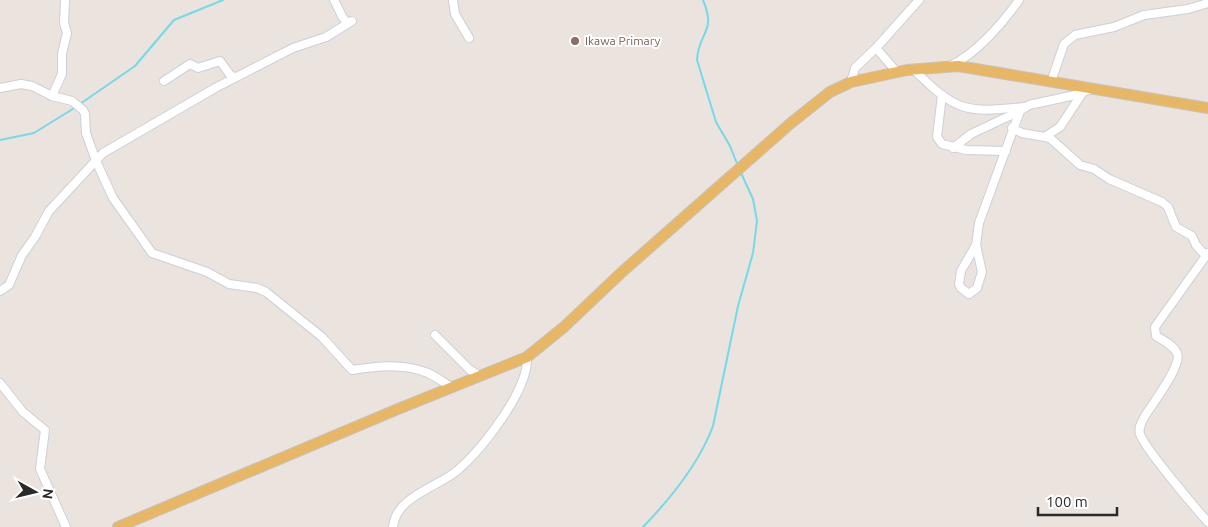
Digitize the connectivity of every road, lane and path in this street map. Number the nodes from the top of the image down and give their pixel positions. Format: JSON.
{"nodes":[{"id":1,"x":65,"y":0,"type":"edge"},
{"id":2,"x":334,"y":0,"type":"edge"},
{"id":3,"x":453,"y":0,"type":"edge"},
{"id":4,"x":919,"y":0,"type":"edge"},
{"id":5,"x":1019,"y":0,"type":"edge"},
{"id":6,"x":1208,"y":3,"type":"edge"},
{"id":7,"x":469,"y":38,"type":"dead end"},
{"id":8,"x":876,"y":48,"type":"junction"},
{"id":9,"x":948,"y":67,"type":"junction"},
{"id":10,"x":913,"y":69,"type":"junction"},
{"id":11,"x":896,"y":72,"type":"junction"},
{"id":12,"x":236,"y":77,"type":"junction"},
{"id":13,"x":164,"y":81,"type":"dead end"},
{"id":14,"x":851,"y":82,"type":"junction"},
{"id":15,"x":1051,"y":82,"type":"junction"},
{"id":16,"x":0,"y":88,"type":"edge"},
{"id":17,"x":1087,"y":91,"type":"junction"},
{"id":18,"x":942,"y":95,"type":"junction"},
{"id":19,"x":52,"y":96,"type":"junction"},
{"id":20,"x":1208,"y":108,"type":"edge"},
{"id":21,"x":1022,"y":109,"type":"junction"},
{"id":22,"x":1012,"y":128,"type":"junction"},
{"id":23,"x":1046,"y":136,"type":"junction"},
{"id":24,"x":953,"y":148,"type":"junction"},
{"id":25,"x":1006,"y":151,"type":"junction"},
{"id":26,"x":96,"y":161,"type":"junction"},
{"id":27,"x":976,"y":245,"type":"junction"},
{"id":28,"x":1207,"y":254,"type":"edge"},
{"id":29,"x":0,"y":292,"type":"edge"},
{"id":30,"x":435,"y":335,"type":"dead end"},
{"id":31,"x":527,"y":358,"type":"junction"},
{"id":32,"x":480,"y":376,"type":"junction"},
{"id":33,"x":0,"y":383,"type":"edge"},
{"id":34,"x":452,"y":387,"type":"junction"},
{"id":35,"x":1208,"y":522,"type":"edge"},
{"id":36,"x":66,"y":527,"type":"edge"},
{"id":37,"x":118,"y":527,"type":"edge"},
{"id":38,"x":393,"y":527,"type":"edge"}],
"edges":[{"from":1,"to":19,"type":"street"},
{"from":2,"to":12,"type":"street"},
{"from":3,"to":7,"type":"street"},
{"from":4,"to":8,"type":"street"},
{"from":5,"to":9,"type":"street"},
{"from":6,"to":15,"type":"street"},
{"from":8,"to":11,"type":"street"},
{"from":8,"to":14,"type":"street"},
{"from":9,"to":10,"type":"main road"},
{"from":9,"to":15,"type":"main road"},
{"from":10,"to":11,"type":"main road"},
{"from":10,"to":18,"type":"street"},
{"from":11,"to":14,"type":"main road"},
{"from":12,"to":13,"type":"street"},
{"from":12,"to":26,"type":"street"},
{"from":14,"to":31,"type":"main road"},
{"from":15,"to":17,"type":"main road"},
{"from":16,"to":19,"type":"street"},
{"from":17,"to":20,"type":"main road"},
{"from":17,"to":21,"type":"street"},
{"from":17,"to":23,"type":"street"},
{"from":18,"to":21,"type":"street"},
{"from":18,"to":24,"type":"street"},
{"from":19,"to":26,"type":"street"},
{"from":21,"to":22,"type":"street"},
{"from":21,"to":24,"type":"street"},
{"from":22,"to":23,"type":"street"},
{"from":22,"to":25,"type":"street"},
{"from":23,"to":28,"type":"street"},
{"from":24,"to":25,"type":"street"},
{"from":25,"to":27,"type":"street"},
{"from":26,"to":29,"type":"street"},
{"from":26,"to":34,"type":"street"},
{"from":27,"to":27,"type":"street"},
{"from":28,"to":35,"type":"street"},
{"from":30,"to":32,"type":"street"},
{"from":31,"to":32,"type":"main road"},
{"from":31,"to":38,"type":"street"},
{"from":32,"to":34,"type":"main road"},
{"from":33,"to":36,"type":"street"},
{"from":34,"to":37,"type":"main road"}]}
